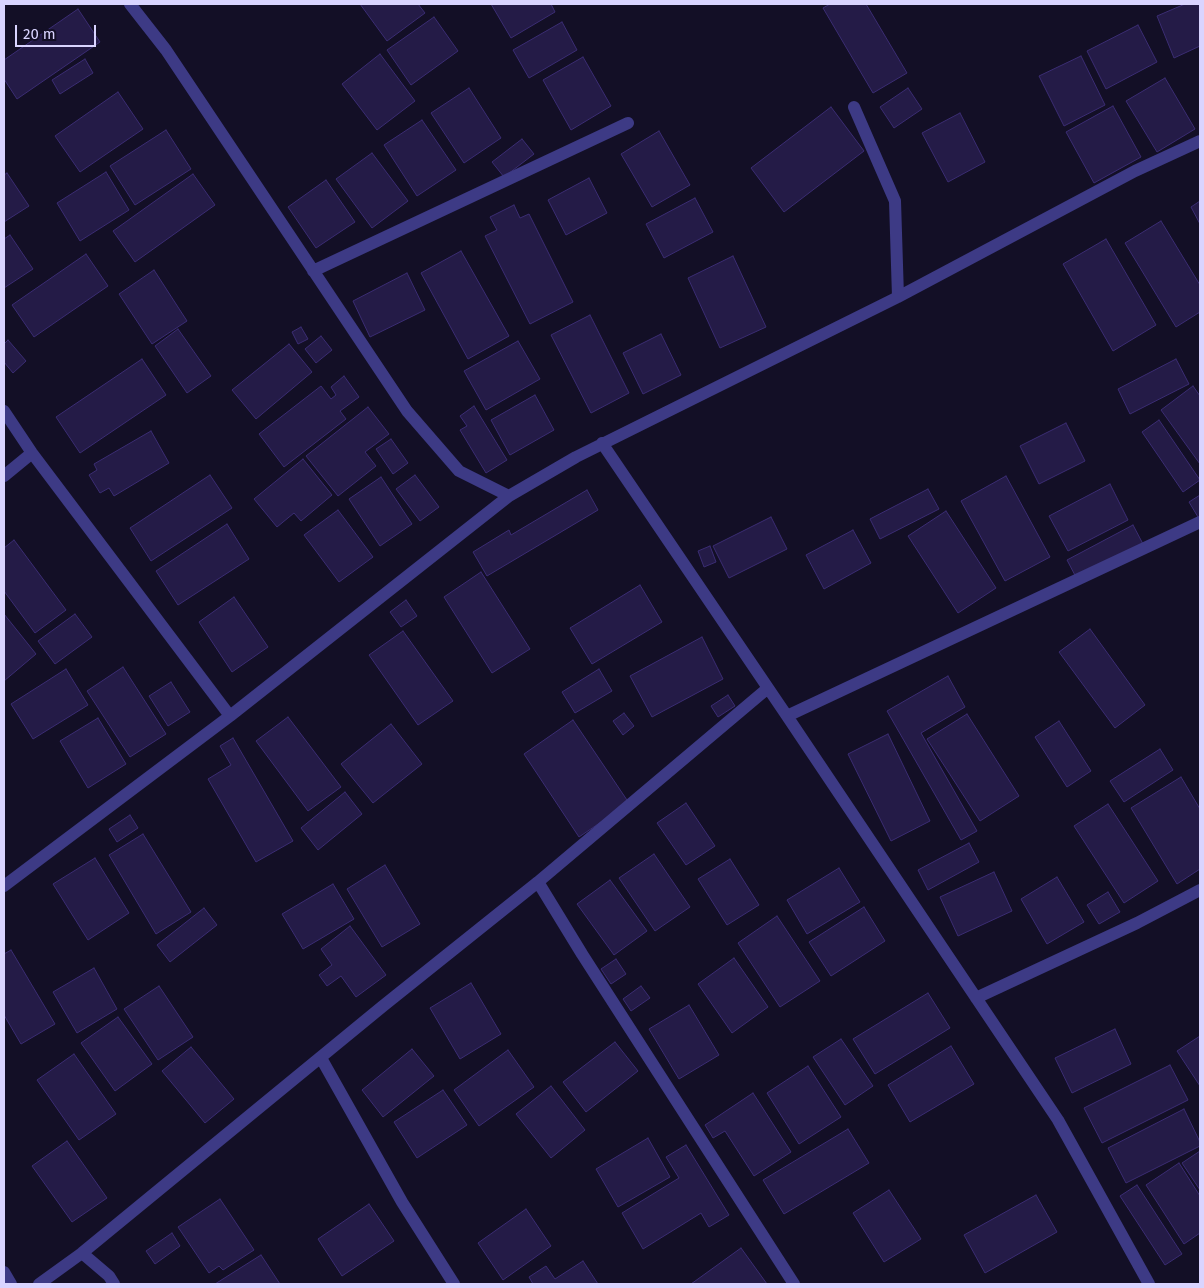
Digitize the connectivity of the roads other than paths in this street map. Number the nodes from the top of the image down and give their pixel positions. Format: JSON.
{"nodes":[{"id":1,"x":130,"y":4,"type":"edge"},
{"id":2,"x":854,"y":107,"type":"dead end"},
{"id":3,"x":628,"y":123,"type":"dead end"},
{"id":4,"x":1200,"y":140,"type":"edge"},
{"id":5,"x":313,"y":271,"type":"junction"},
{"id":6,"x":898,"y":297,"type":"junction"},
{"id":7,"x":4,"y":411,"type":"edge"},
{"id":8,"x":602,"y":444,"type":"junction"},
{"id":9,"x":32,"y":453,"type":"junction"},
{"id":10,"x":4,"y":476,"type":"edge"},
{"id":11,"x":509,"y":496,"type":"junction"},
{"id":12,"x":1200,"y":522,"type":"edge"},
{"id":13,"x":768,"y":688,"type":"junction"},
{"id":14,"x":230,"y":716,"type":"junction"},
{"id":15,"x":787,"y":716,"type":"junction"},
{"id":16,"x":538,"y":882,"type":"junction"},
{"id":17,"x":4,"y":886,"type":"edge"},
{"id":18,"x":1200,"y":890,"type":"edge"},
{"id":19,"x":976,"y":998,"type":"junction"},
{"id":20,"x":321,"y":1058,"type":"junction"},
{"id":21,"x":82,"y":1253,"type":"junction"},
{"id":22,"x":4,"y":1272,"type":"edge"},
{"id":23,"x":11,"y":1284,"type":"edge"},
{"id":24,"x":39,"y":1284,"type":"edge"},
{"id":25,"x":114,"y":1284,"type":"edge"},
{"id":26,"x":454,"y":1284,"type":"edge"},
{"id":27,"x":794,"y":1284,"type":"edge"},
{"id":28,"x":1149,"y":1284,"type":"edge"}],
"edges":[{"from":1,"to":5,"type":"street"},
{"from":2,"to":6,"type":"street"},
{"from":3,"to":5,"type":"street"},
{"from":4,"to":6,"type":"street"},
{"from":5,"to":11,"type":"street"},
{"from":6,"to":8,"type":"street"},
{"from":7,"to":9,"type":"street"},
{"from":8,"to":11,"type":"street"},
{"from":8,"to":13,"type":"street"},
{"from":9,"to":10,"type":"street"},
{"from":9,"to":14,"type":"street"},
{"from":11,"to":14,"type":"street"},
{"from":12,"to":15,"type":"street"},
{"from":13,"to":15,"type":"street"},
{"from":13,"to":16,"type":"street"},
{"from":14,"to":17,"type":"street"},
{"from":15,"to":19,"type":"street"},
{"from":16,"to":20,"type":"street"},
{"from":16,"to":27,"type":"street"},
{"from":18,"to":19,"type":"street"},
{"from":19,"to":28,"type":"street"},
{"from":20,"to":21,"type":"street"},
{"from":20,"to":26,"type":"street"},
{"from":21,"to":24,"type":"street"},
{"from":21,"to":25,"type":"street"},
{"from":22,"to":23,"type":"street"}]}
